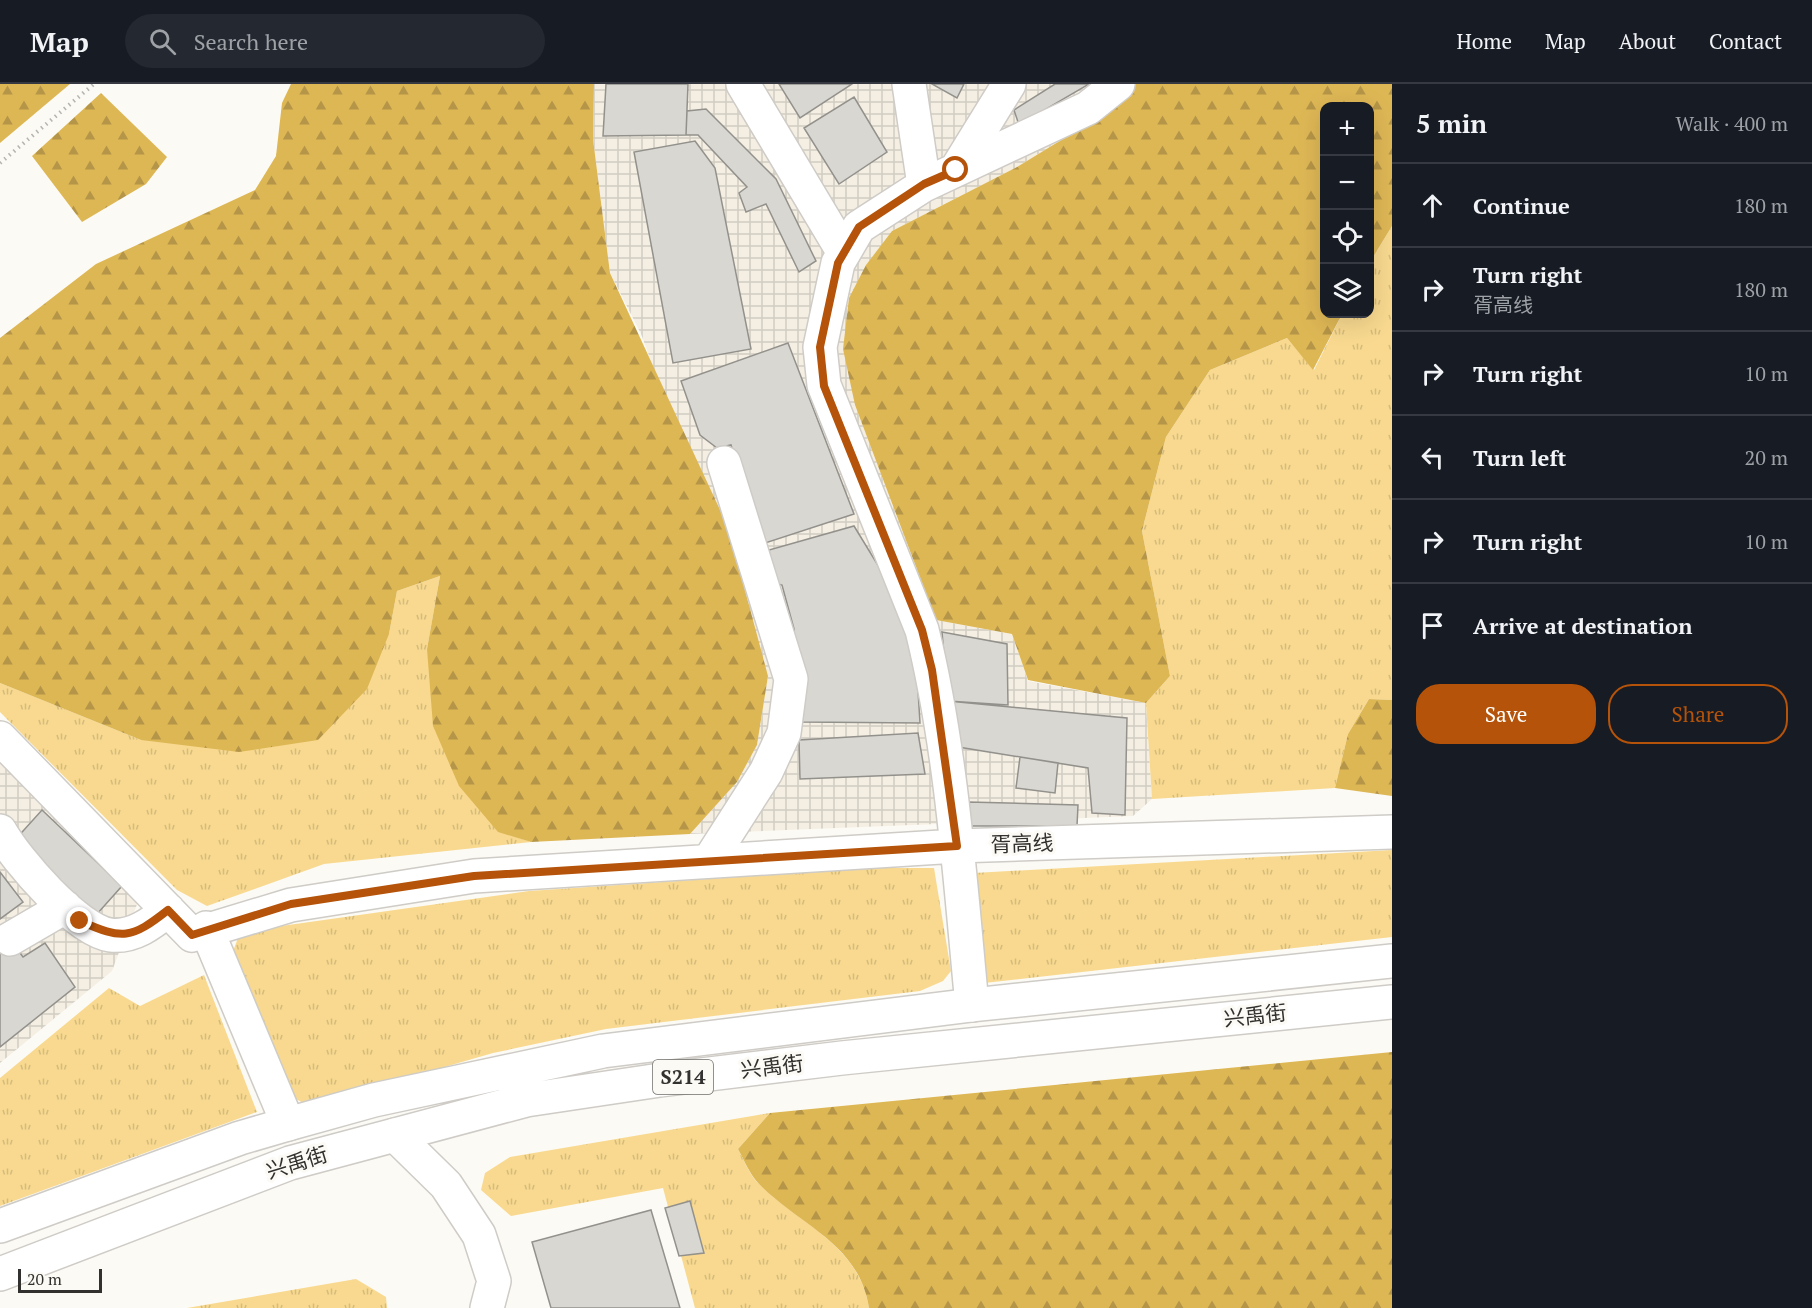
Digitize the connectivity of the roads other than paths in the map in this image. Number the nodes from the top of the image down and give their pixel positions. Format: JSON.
{"nodes":[{"id":1,"x":743,"y":84,"type":"edge"},
{"id":2,"x":909,"y":84,"type":"edge"},
{"id":3,"x":1009,"y":84,"type":"edge"},
{"id":4,"x":1118,"y":84,"type":"edge"},
{"id":5,"x":956,"y":170,"type":"junction"},
{"id":6,"x":924,"y":184,"type":"junction"},
{"id":7,"x":843,"y":254,"type":"junction"},
{"id":8,"x":724,"y":463,"type":"dead end"},
{"id":9,"x":0,"y":738,"type":"edge"},
{"id":10,"x":0,"y":831,"type":"edge"},
{"id":11,"x":1392,"y":832,"type":"edge"},
{"id":12,"x":957,"y":846,"type":"junction"},
{"id":13,"x":709,"y":861,"type":"junction"},
{"id":14,"x":66,"y":907,"type":"junction"},
{"id":15,"x":168,"y":910,"type":"junction"},
{"id":16,"x":199,"y":931,"type":"junction"},
{"id":17,"x":10,"y":939,"type":"dead end"},
{"id":18,"x":1392,"y":961,"type":"edge"},
{"id":19,"x":1392,"y":1002,"type":"edge"},
{"id":20,"x":972,"y":1005,"type":"junction"},
{"id":21,"x":288,"y":1124,"type":"junction"},
{"id":22,"x":395,"y":1135,"type":"junction"},
{"id":23,"x":0,"y":1226,"type":"edge"},
{"id":24,"x":0,"y":1274,"type":"edge"},
{"id":25,"x":487,"y":1308,"type":"edge"}],
"edges":[{"from":1,"to":7,"type":"main road"},
{"from":2,"to":6,"type":"main road"},
{"from":3,"to":5,"type":"main road"},
{"from":4,"to":5,"type":"main road"},
{"from":5,"to":6,"type":"main road"},
{"from":6,"to":7,"type":"main road"},
{"from":7,"to":12,"type":"main road"},
{"from":8,"to":13,"type":"main road"},
{"from":9,"to":15,"type":"main road"},
{"from":10,"to":14,"type":"main road"},
{"from":11,"to":12,"type":"main road","name":"胥高线"},
{"from":12,"to":13,"type":"main road","name":"胥高线"},
{"from":12,"to":20,"type":"main road"},
{"from":13,"to":16,"type":"main road","name":"胥高线"},
{"from":14,"to":15,"type":"main road"},
{"from":14,"to":17,"type":"main road"},
{"from":15,"to":16,"type":"main road"},
{"from":16,"to":21,"type":"main road"},
{"from":18,"to":20,"type":"main road","name":"兴禹街","number":"S214"},
{"from":19,"to":22,"type":"main road","name":"兴禹街","number":"S214"},
{"from":20,"to":21,"type":"main road","name":"兴禹街","number":"S214"},
{"from":21,"to":23,"type":"main road","name":"兴禹街","number":"S214"},
{"from":22,"to":24,"type":"main road","name":"兴禹街","number":"S214"},
{"from":22,"to":25,"type":"main road"}]}
